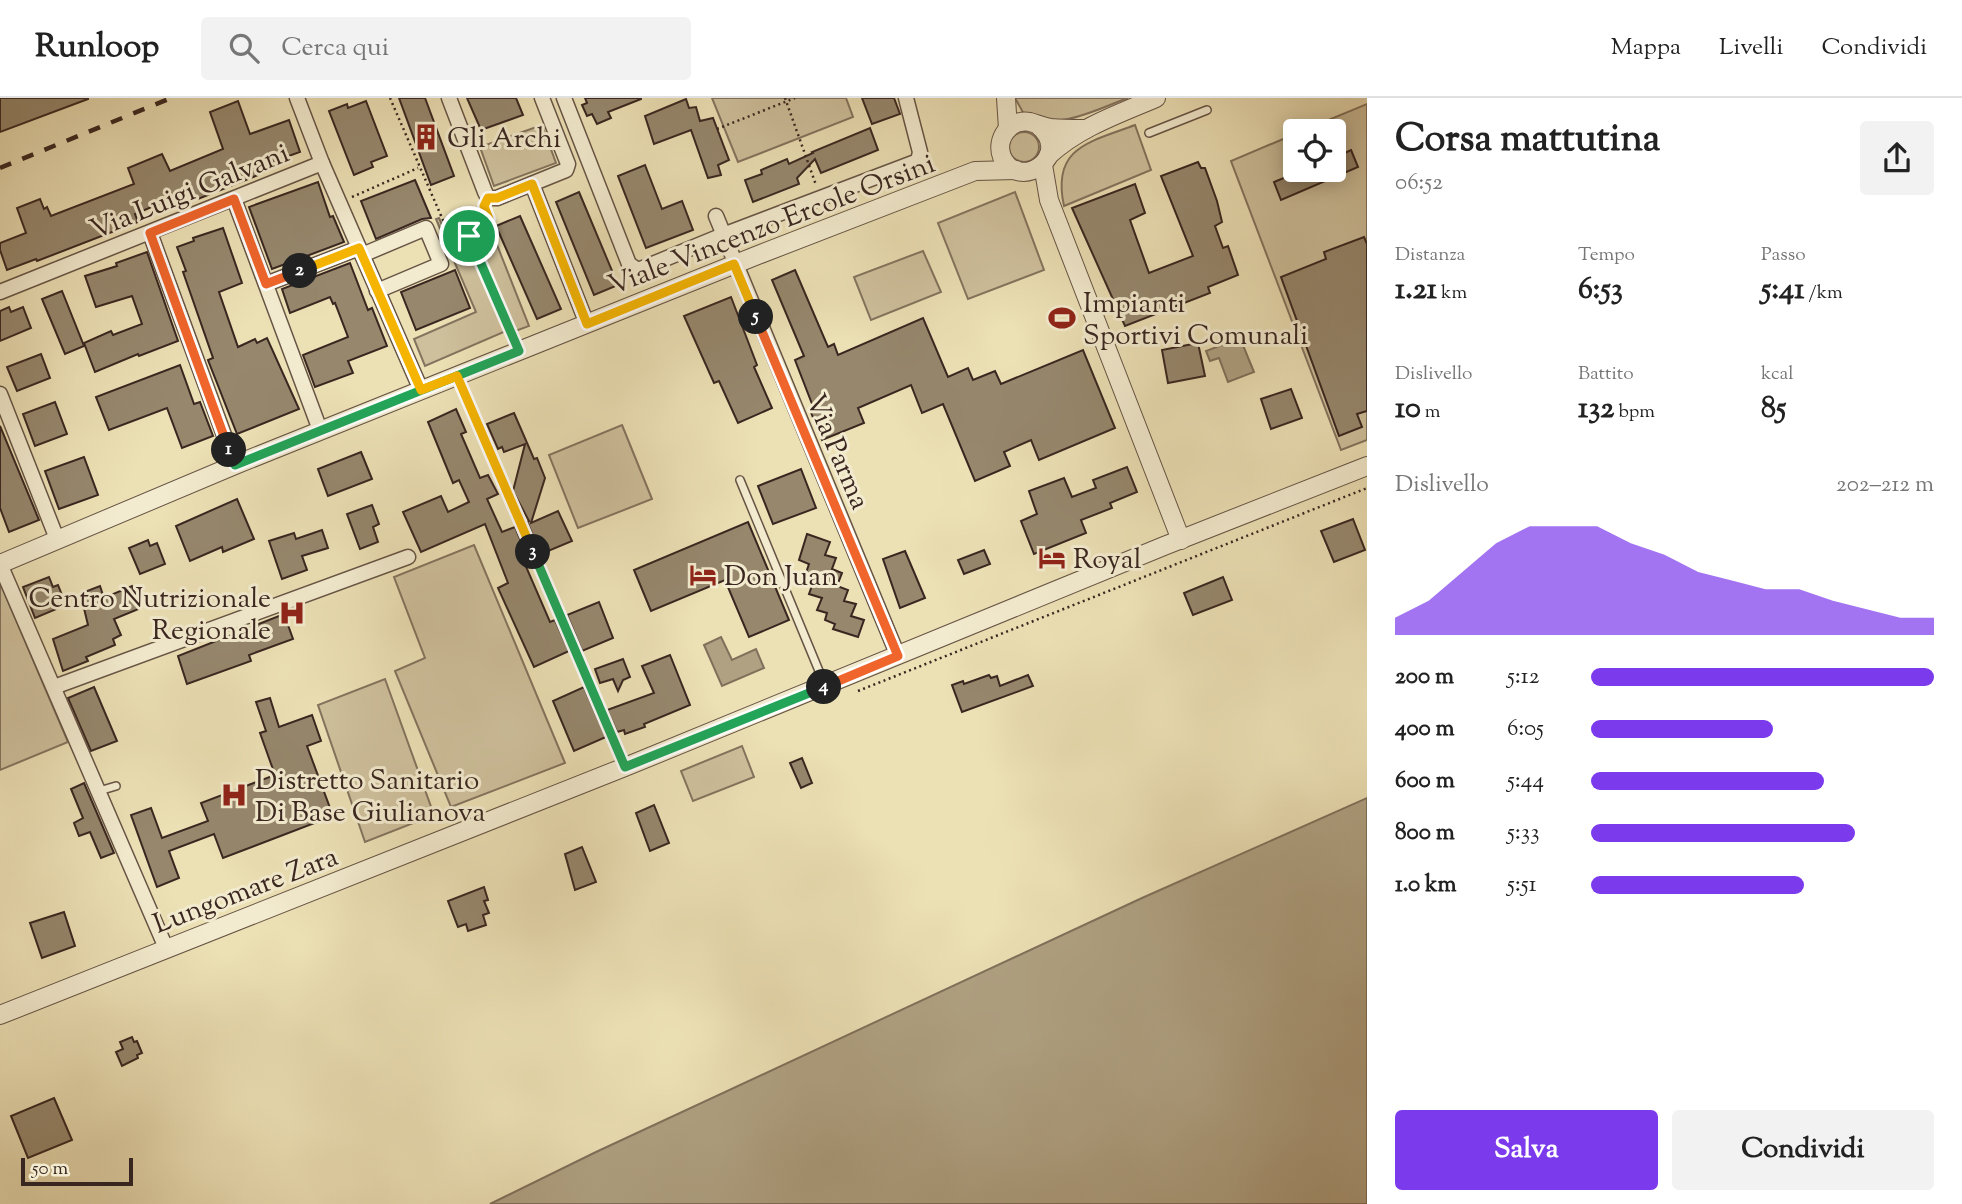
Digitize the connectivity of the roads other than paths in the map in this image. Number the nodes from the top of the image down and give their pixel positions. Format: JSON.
{"nodes":[{"id":1,"x":297,"y":98,"type":"edge"},
{"id":2,"x":449,"y":98,"type":"edge"},
{"id":3,"x":542,"y":98,"type":"edge"},
{"id":4,"x":564,"y":98,"type":"edge"},
{"id":5,"x":906,"y":98,"type":"edge"},
{"id":6,"x":1007,"y":98,"type":"edge"},
{"id":7,"x":1156,"y":98,"type":"edge"},
{"id":8,"x":1207,"y":110,"type":"dead end"},
{"id":9,"x":1017,"y":129,"type":"junction"},
{"id":10,"x":1084,"y":129,"type":"junction"},
{"id":11,"x":1149,"y":133,"type":"dead end"},
{"id":12,"x":1045,"y":161,"type":"junction"},
{"id":13,"x":322,"y":163,"type":"junction"},
{"id":14,"x":1019,"y":171,"type":"junction"},
{"id":15,"x":975,"y":172,"type":"junction"},
{"id":16,"x":532,"y":184,"type":"junction"},
{"id":17,"x":234,"y":199,"type":"junction"},
{"id":18,"x":1049,"y":200,"type":"junction"},
{"id":19,"x":716,"y":216,"type":"dead end"},
{"id":20,"x":150,"y":233,"type":"junction"},
{"id":21,"x":723,"y":235,"type":"junction"},
{"id":22,"x":360,"y":251,"type":"junction"},
{"id":23,"x":734,"y":264,"type":"junction"},
{"id":24,"x":266,"y":284,"type":"junction"},
{"id":25,"x":377,"y":291,"type":"junction"},
{"id":26,"x":0,"y":292,"type":"edge"},
{"id":27,"x":587,"y":324,"type":"junction"},
{"id":28,"x":457,"y":376,"type":"junction"},
{"id":29,"x":421,"y":390,"type":"junction"},
{"id":30,"x":0,"y":394,"type":"edge"},
{"id":31,"x":320,"y":430,"type":"junction"},
{"id":32,"x":235,"y":465,"type":"junction"},
{"id":33,"x":1367,"y":466,"type":"edge"},
{"id":34,"x":740,"y":480,"type":"dead end"},
{"id":35,"x":57,"y":538,"type":"junction"},
{"id":36,"x":1181,"y":540,"type":"junction"},
{"id":37,"x":408,"y":557,"type":"dead end"},
{"id":38,"x":0,"y":564,"type":"edge"},
{"id":39,"x":898,"y":656,"type":"junction"},
{"id":40,"x":825,"y":686,"type":"junction"},
{"id":41,"x":54,"y":687,"type":"junction"},
{"id":42,"x":625,"y":767,"type":"junction"},
{"id":43,"x":116,"y":786,"type":"dead end"},
{"id":44,"x":99,"y":791,"type":"junction"},
{"id":45,"x":166,"y":948,"type":"junction"},
{"id":46,"x":0,"y":1014,"type":"edge"}],
"edges":[{"from":1,"to":13,"type":"street"},
{"from":2,"to":16,"type":"street"},
{"from":3,"to":16,"type":"street"},
{"from":4,"to":21,"type":"street"},
{"from":5,"to":21,"type":"street"},
{"from":6,"to":9,"type":"street"},
{"from":7,"to":10,"type":"street"},
{"from":8,"to":11,"type":"lane"},
{"from":9,"to":10,"type":"street"},
{"from":9,"to":12,"type":"street"},
{"from":9,"to":14,"type":"street"},
{"from":9,"to":15,"type":"street"},
{"from":10,"to":12,"type":"street"},
{"from":12,"to":14,"type":"street"},
{"from":12,"to":18,"type":"street"},
{"from":13,"to":17,"type":"street","name":"Via Luigi Galvani"},
{"from":13,"to":22,"type":"street","name":"Via Luigi Galvani"},
{"from":14,"to":15,"type":"street"},
{"from":14,"to":18,"type":"street"},
{"from":15,"to":23,"type":"street","name":"Viale Vincenzo Ercole Orsini"},
{"from":16,"to":27,"type":"street","name":"Viale Vincenzo Ercole Orsini"},
{"from":17,"to":20,"type":"street","name":"Via Luigi Galvani"},
{"from":17,"to":24,"type":"street"},
{"from":18,"to":36,"type":"street"},
{"from":19,"to":21,"type":"street","name":"Via Parma"},
{"from":20,"to":26,"type":"street","name":"Via Luigi Galvani"},
{"from":20,"to":32,"type":"street"},
{"from":21,"to":23,"type":"street","name":"Via Parma"},
{"from":22,"to":24,"type":"street"},
{"from":22,"to":25,"type":"street","name":"Via Luigi Galvani"},
{"from":22,"to":25,"type":"street"},
{"from":23,"to":27,"type":"street","name":"Viale Vincenzo Ercole Orsini"},
{"from":23,"to":39,"type":"street","name":"Via Parma"},
{"from":24,"to":31,"type":"street"},
{"from":25,"to":29,"type":"street","name":"Via Luigi Galvani"},
{"from":27,"to":28,"type":"street","name":"Viale Vincenzo Ercole Orsini"},
{"from":28,"to":29,"type":"street","name":"Viale Vincenzo Ercole Orsini"},
{"from":28,"to":42,"type":"lane"},
{"from":29,"to":31,"type":"street","name":"Viale Vincenzo Ercole Orsini"},
{"from":30,"to":35,"type":"street"},
{"from":31,"to":32,"type":"street","name":"Viale Vincenzo Ercole Orsini"},
{"from":32,"to":35,"type":"street","name":"Viale Vincenzo Ercole Orsini"},
{"from":33,"to":36,"type":"street","name":"Lungomare Zara"},
{"from":34,"to":40,"type":"lane"},
{"from":35,"to":38,"type":"street","name":"Viale Vincenzo Ercole Orsini"},
{"from":36,"to":39,"type":"street","name":"Lungomare Zara"},
{"from":37,"to":41,"type":"street"},
{"from":38,"to":41,"type":"street"},
{"from":39,"to":40,"type":"street","name":"Lungomare Zara"},
{"from":40,"to":42,"type":"street","name":"Lungomare Zara"},
{"from":41,"to":44,"type":"street"},
{"from":42,"to":45,"type":"street","name":"Lungomare Zara"},
{"from":43,"to":44,"type":"lane"},
{"from":44,"to":45,"type":"street"},
{"from":45,"to":46,"type":"street","name":"Lungomare Zara"}]}
